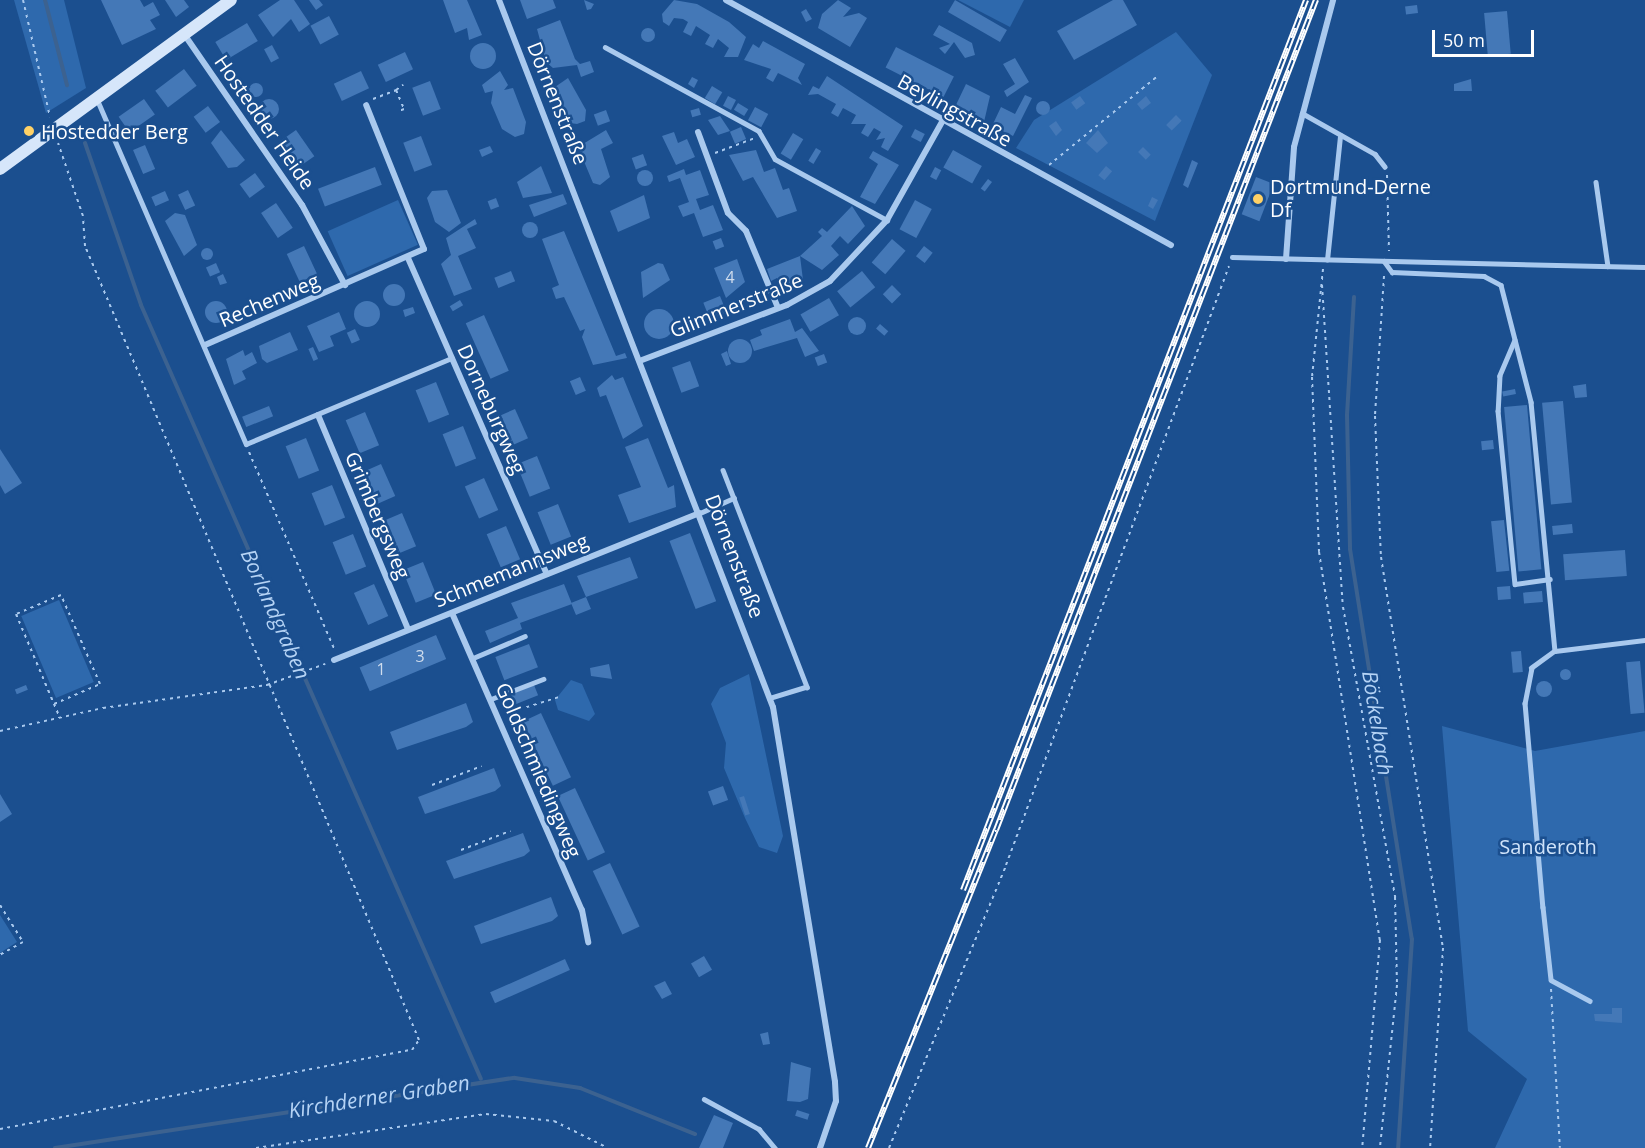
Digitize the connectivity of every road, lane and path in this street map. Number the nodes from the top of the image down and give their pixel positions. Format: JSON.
{"nodes":[{"id":1,"x":23,"y":0,"type":"edge"},
{"id":2,"x":231,"y":0,"type":"edge"},
{"id":3,"x":499,"y":0,"type":"edge"},
{"id":4,"x":726,"y":0,"type":"edge"},
{"id":5,"x":1333,"y":0,"type":"edge"},
{"id":6,"x":184,"y":34,"type":"junction"},
{"id":7,"x":605,"y":46,"type":"dead end"},
{"id":8,"x":1159,"y":75,"type":"dead end"},
{"id":9,"x":403,"y":86,"type":"dead end"},
{"id":10,"x":396,"y":90,"type":"junction"},
{"id":11,"x":97,"y":99,"type":"junction"},
{"id":12,"x":365,"y":104,"type":"joint"},
{"id":13,"x":399,"y":111,"type":"dead end"},
{"id":14,"x":1302,"y":113,"type":"junction"},
{"id":15,"x":942,"y":122,"type":"junction"},
{"id":16,"x":53,"y":130,"type":"junction"},
{"id":17,"x":698,"y":132,"type":"dead end"},
{"id":18,"x":763,"y":135,"type":"junction"},
{"id":19,"x":1340,"y":136,"type":"junction"},
{"id":20,"x":707,"y":156,"type":"junction"},
{"id":21,"x":1385,"y":167,"type":"joint"},
{"id":22,"x":0,"y":168,"type":"edge"},
{"id":23,"x":1037,"y":175,"type":"junction"},
{"id":24,"x":1596,"y":182,"type":"dead end"},
{"id":25,"x":887,"y":220,"type":"junction"},
{"id":26,"x":1171,"y":245,"type":"dead end"},
{"id":27,"x":1232,"y":257,"type":"joint"},
{"id":28,"x":408,"y":258,"type":"junction"},
{"id":29,"x":1286,"y":259,"type":"junction"},
{"id":30,"x":1325,"y":260,"type":"junction"},
{"id":31,"x":1386,"y":261,"type":"junction"},
{"id":32,"x":1608,"y":266,"type":"junction"},
{"id":33,"x":1645,"y":267,"type":"edge"},
{"id":34,"x":345,"y":285,"type":"junction"},
{"id":35,"x":1322,"y":285,"type":"junction"},
{"id":36,"x":778,"y":308,"type":"junction"},
{"id":37,"x":1515,"y":340,"type":"junction"},
{"id":38,"x":205,"y":345,"type":"junction"},
{"id":39,"x":452,"y":358,"type":"junction"},
{"id":40,"x":642,"y":360,"type":"junction"},
{"id":41,"x":318,"y":415,"type":"junction"},
{"id":42,"x":246,"y":444,"type":"junction"},
{"id":43,"x":723,"y":470,"type":"dead end"},
{"id":44,"x":734,"y":498,"type":"junction"},
{"id":45,"x":700,"y":513,"type":"junction"},
{"id":46,"x":547,"y":573,"type":"junction"},
{"id":47,"x":1550,"y":579,"type":"junction"},
{"id":48,"x":452,"y":613,"type":"junction"},
{"id":49,"x":408,"y":629,"type":"junction"},
{"id":50,"x":525,"y":636,"type":"dead end"},
{"id":51,"x":1645,"y":640,"type":"edge"},
{"id":52,"x":1555,"y":651,"type":"junction"},
{"id":53,"x":473,"y":658,"type":"junction"},
{"id":54,"x":336,"y":659,"type":"joint"},
{"id":55,"x":318,"y":667,"type":"dead end"},
{"id":56,"x":543,"y":679,"type":"dead end"},
{"id":57,"x":267,"y":685,"type":"junction"},
{"id":58,"x":559,"y":697,"type":"dead end"},
{"id":59,"x":770,"y":698,"type":"junction"},
{"id":60,"x":491,"y":699,"type":"junction"},
{"id":61,"x":54,"y":704,"type":"junction"},
{"id":62,"x":59,"y":716,"type":"junction"},
{"id":63,"x":498,"y":716,"type":"junction"},
{"id":64,"x":0,"y":731,"type":"edge"},
{"id":65,"x":482,"y":766,"type":"dead end"},
{"id":66,"x":432,"y":785,"type":"dead end"},
{"id":67,"x":510,"y":831,"type":"dead end"},
{"id":68,"x":461,"y":850,"type":"dead end"},
{"id":69,"x":0,"y":905,"type":"edge"},
{"id":70,"x":588,"y":942,"type":"dead end"},
{"id":71,"x":0,"y":955,"type":"edge"},
{"id":72,"x":1551,"y":980,"type":"junction"},
{"id":73,"x":1590,"y":1001,"type":"dead end"},
{"id":74,"x":704,"y":1099,"type":"dead end"},
{"id":75,"x":0,"y":1129,"type":"edge"},
{"id":76,"x":256,"y":1148,"type":"edge"},
{"id":77,"x":608,"y":1148,"type":"edge"},
{"id":78,"x":775,"y":1148,"type":"edge"},
{"id":79,"x":820,"y":1148,"type":"edge"},
{"id":80,"x":889,"y":1148,"type":"edge"},
{"id":81,"x":1362,"y":1148,"type":"edge"},
{"id":82,"x":1380,"y":1148,"type":"edge"},
{"id":83,"x":1430,"y":1148,"type":"edge"},
{"id":84,"x":1560,"y":1148,"type":"edge"}],
"edges":[{"from":1,"to":16,"type":"path"},
{"from":2,"to":6,"type":"main road"},
{"from":3,"to":40,"type":"street","name":"Dörnenstraße"},
{"from":4,"to":15,"type":"street","name":"Beylingstraße"},
{"from":5,"to":14,"type":"street"},
{"from":6,"to":11,"type":"main road"},
{"from":6,"to":34,"type":"street","name":"Hostedder Heide"},
{"from":7,"to":18,"type":"lane"},
{"from":8,"to":23,"type":"path"},
{"from":9,"to":10,"type":"path"},
{"from":10,"to":12,"type":"path"},
{"from":10,"to":13,"type":"path"},
{"from":11,"to":16,"type":"main road"},
{"from":11,"to":38,"type":"lane"},
{"from":12,"to":28,"type":"street"},
{"from":14,"to":19,"type":"lane"},
{"from":14,"to":29,"type":"street"},
{"from":15,"to":23,"type":"street","name":"Beylingstraße"},
{"from":15,"to":25,"type":"street","name":"Glimmerstraße"},
{"from":16,"to":22,"type":"main road"},
{"from":16,"to":57,"type":"path"},
{"from":17,"to":20,"type":"street"},
{"from":18,"to":20,"type":"path"},
{"from":18,"to":25,"type":"lane"},
{"from":19,"to":21,"type":"lane"},
{"from":19,"to":30,"type":"lane"},
{"from":20,"to":36,"type":"street"},
{"from":21,"to":31,"type":"path"},
{"from":23,"to":26,"type":"street","name":"Beylingstraße"},
{"from":24,"to":32,"type":"lane"},
{"from":25,"to":36,"type":"street","name":"Glimmerstraße"},
{"from":27,"to":29,"type":"lane"},
{"from":27,"to":80,"type":"path"},
{"from":28,"to":34,"type":"street","name":"Rechenweg"},
{"from":28,"to":39,"type":"street","name":"Dorneburgweg"},
{"from":29,"to":30,"type":"lane"},
{"from":30,"to":31,"type":"lane"},
{"from":30,"to":35,"type":"path"},
{"from":31,"to":32,"type":"lane"},
{"from":31,"to":37,"type":"lane"},
{"from":31,"to":83,"type":"path"},
{"from":32,"to":33,"type":"lane"},
{"from":34,"to":38,"type":"street","name":"Rechenweg"},
{"from":35,"to":81,"type":"path"},
{"from":35,"to":82,"type":"path"},
{"from":36,"to":40,"type":"street","name":"Glimmerstraße"},
{"from":37,"to":47,"type":"lane"},
{"from":37,"to":47,"type":"lane"},
{"from":38,"to":42,"type":"lane"},
{"from":39,"to":41,"type":"lane"},
{"from":39,"to":46,"type":"street","name":"Dorneburgweg"},
{"from":40,"to":45,"type":"street","name":"Dörnenstraße"},
{"from":41,"to":42,"type":"lane"},
{"from":41,"to":49,"type":"street","name":"Grimbergsweg"},
{"from":42,"to":54,"type":"path"},
{"from":43,"to":44,"type":"lane"},
{"from":44,"to":45,"type":"lane"},
{"from":44,"to":59,"type":"lane"},
{"from":45,"to":46,"type":"street","name":"Schmemannsweg"},
{"from":45,"to":59,"type":"street","name":"Dörnenstraße"},
{"from":46,"to":48,"type":"street","name":"Schmemannsweg"},
{"from":47,"to":52,"type":"lane"},
{"from":48,"to":49,"type":"street","name":"Schmemannsweg"},
{"from":48,"to":53,"type":"street","name":"Goldschmiedingweg"},
{"from":49,"to":54,"type":"street","name":"Schmemannsweg"},
{"from":50,"to":53,"type":"lane"},
{"from":51,"to":52,"type":"lane"},
{"from":52,"to":72,"type":"lane"},
{"from":53,"to":60,"type":"street","name":"Goldschmiedingweg"},
{"from":55,"to":57,"type":"path"},
{"from":56,"to":60,"type":"lane"},
{"from":57,"to":62,"type":"path"},
{"from":57,"to":75,"type":"path"},
{"from":58,"to":63,"type":"path"},
{"from":59,"to":79,"type":"street","name":"Dörnenstraße"},
{"from":60,"to":63,"type":"street","name":"Goldschmiedingweg"},
{"from":61,"to":61,"type":"path"},
{"from":61,"to":62,"type":"path"},
{"from":62,"to":64,"type":"path"},
{"from":63,"to":70,"type":"street","name":"Goldschmiedingweg"},
{"from":65,"to":66,"type":"path"},
{"from":67,"to":68,"type":"path"},
{"from":69,"to":71,"type":"path"},
{"from":72,"to":73,"type":"lane"},
{"from":72,"to":84,"type":"path"},
{"from":74,"to":78,"type":"lane"},
{"from":76,"to":77,"type":"path"}]}
